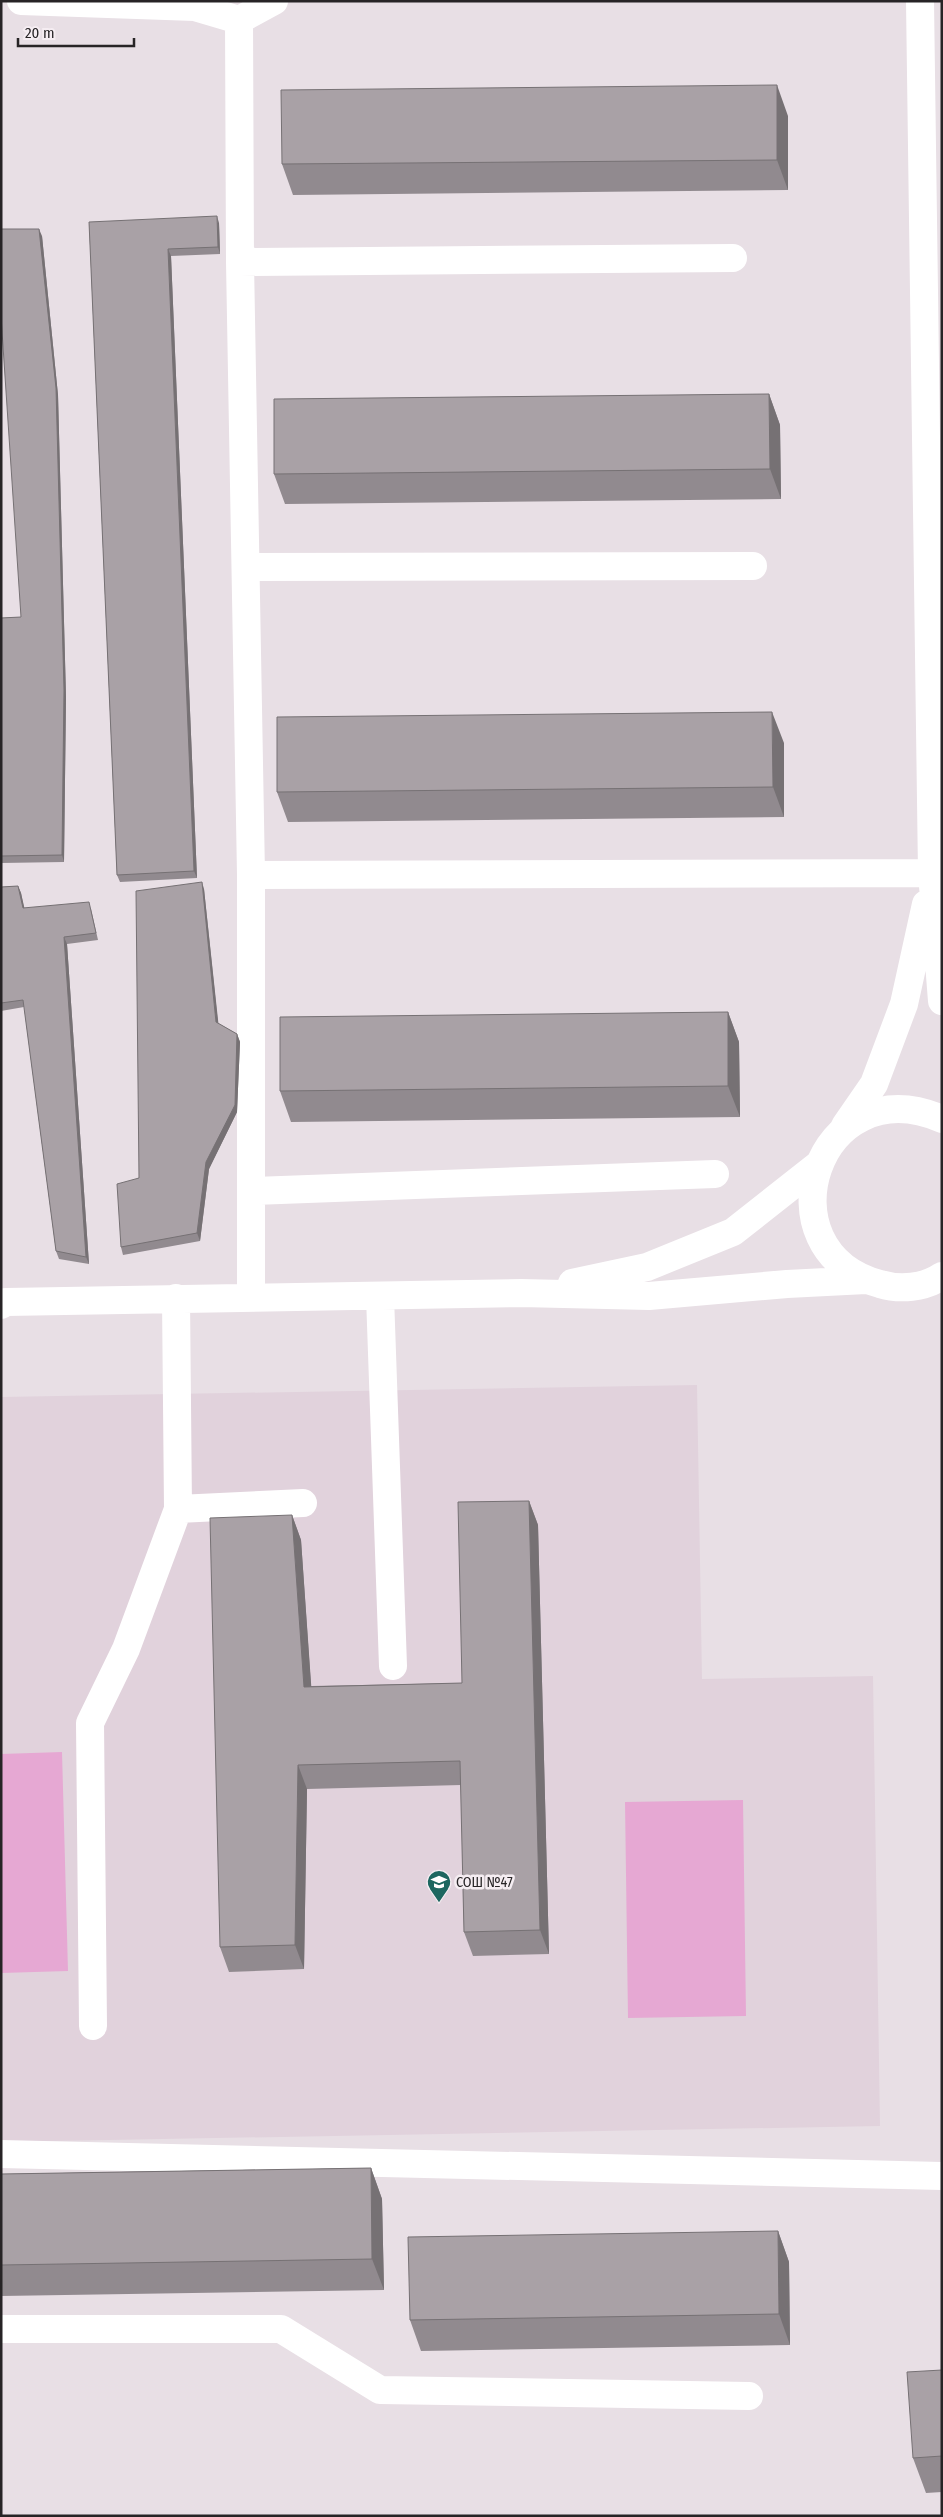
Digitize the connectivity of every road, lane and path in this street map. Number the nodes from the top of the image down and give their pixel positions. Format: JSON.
{"nodes":[{"id":1,"x":22,"y":1,"type":"edge"},
{"id":2,"x":274,"y":1,"type":"edge"},
{"id":3,"x":920,"y":1,"type":"edge"},
{"id":4,"x":239,"y":20,"type":"junction"},
{"id":5,"x":732,"y":258,"type":"dead end"},
{"id":6,"x":240,"y":262,"type":"junction"},
{"id":7,"x":753,"y":566,"type":"dead end"},
{"id":8,"x":246,"y":567,"type":"junction"},
{"id":9,"x":937,"y":873,"type":"edge"},
{"id":10,"x":250,"y":876,"type":"junction"},
{"id":11,"x":942,"y":1001,"type":"edge"},
{"id":12,"x":942,"y":1119,"type":"edge"},
{"id":13,"x":842,"y":1131,"type":"junction"},
{"id":14,"x":818,"y":1165,"type":"junction"},
{"id":15,"x":715,"y":1174,"type":"dead end"},
{"id":16,"x":251,"y":1190,"type":"junction"},
{"id":17,"x":866,"y":1280,"type":"junction"},
{"id":18,"x":935,"y":1282,"type":"edge"},
{"id":19,"x":521,"y":1293,"type":"junction"},
{"id":20,"x":380,"y":1296,"type":"junction"},
{"id":21,"x":3,"y":1297,"type":"edge"},
{"id":22,"x":176,"y":1298,"type":"junction"},
{"id":23,"x":251,"y":1298,"type":"junction"},
{"id":24,"x":303,"y":1502,"type":"dead end"},
{"id":25,"x":178,"y":1509,"type":"junction"},
{"id":26,"x":394,"y":1666,"type":"dead end"},
{"id":27,"x":93,"y":2026,"type":"dead end"},
{"id":28,"x":1,"y":2154,"type":"edge"},
{"id":29,"x":942,"y":2176,"type":"edge"},
{"id":30,"x":1,"y":2329,"type":"edge"},
{"id":31,"x":749,"y":2396,"type":"dead end"}],
"edges":[{"from":1,"to":4,"type":"street"},
{"from":2,"to":4,"type":"street"},
{"from":3,"to":9,"type":"street"},
{"from":4,"to":6,"type":"street"},
{"from":5,"to":6,"type":"street"},
{"from":6,"to":8,"type":"street"},
{"from":7,"to":8,"type":"street"},
{"from":8,"to":10,"type":"street"},
{"from":9,"to":10,"type":"street"},
{"from":9,"to":11,"type":"street"},
{"from":9,"to":13,"type":"street"},
{"from":10,"to":16,"type":"street"},
{"from":12,"to":13,"type":"street"},
{"from":13,"to":14,"type":"street"},
{"from":14,"to":17,"type":"street"},
{"from":14,"to":19,"type":"street"},
{"from":15,"to":16,"type":"street"},
{"from":16,"to":23,"type":"street"},
{"from":17,"to":18,"type":"street"},
{"from":17,"to":19,"type":"street"},
{"from":19,"to":20,"type":"street"},
{"from":20,"to":23,"type":"street"},
{"from":20,"to":26,"type":"street"},
{"from":21,"to":22,"type":"street"},
{"from":22,"to":23,"type":"street"},
{"from":22,"to":25,"type":"street"},
{"from":24,"to":25,"type":"street"},
{"from":25,"to":27,"type":"street"},
{"from":28,"to":29,"type":"street"},
{"from":30,"to":31,"type":"street"}]}
